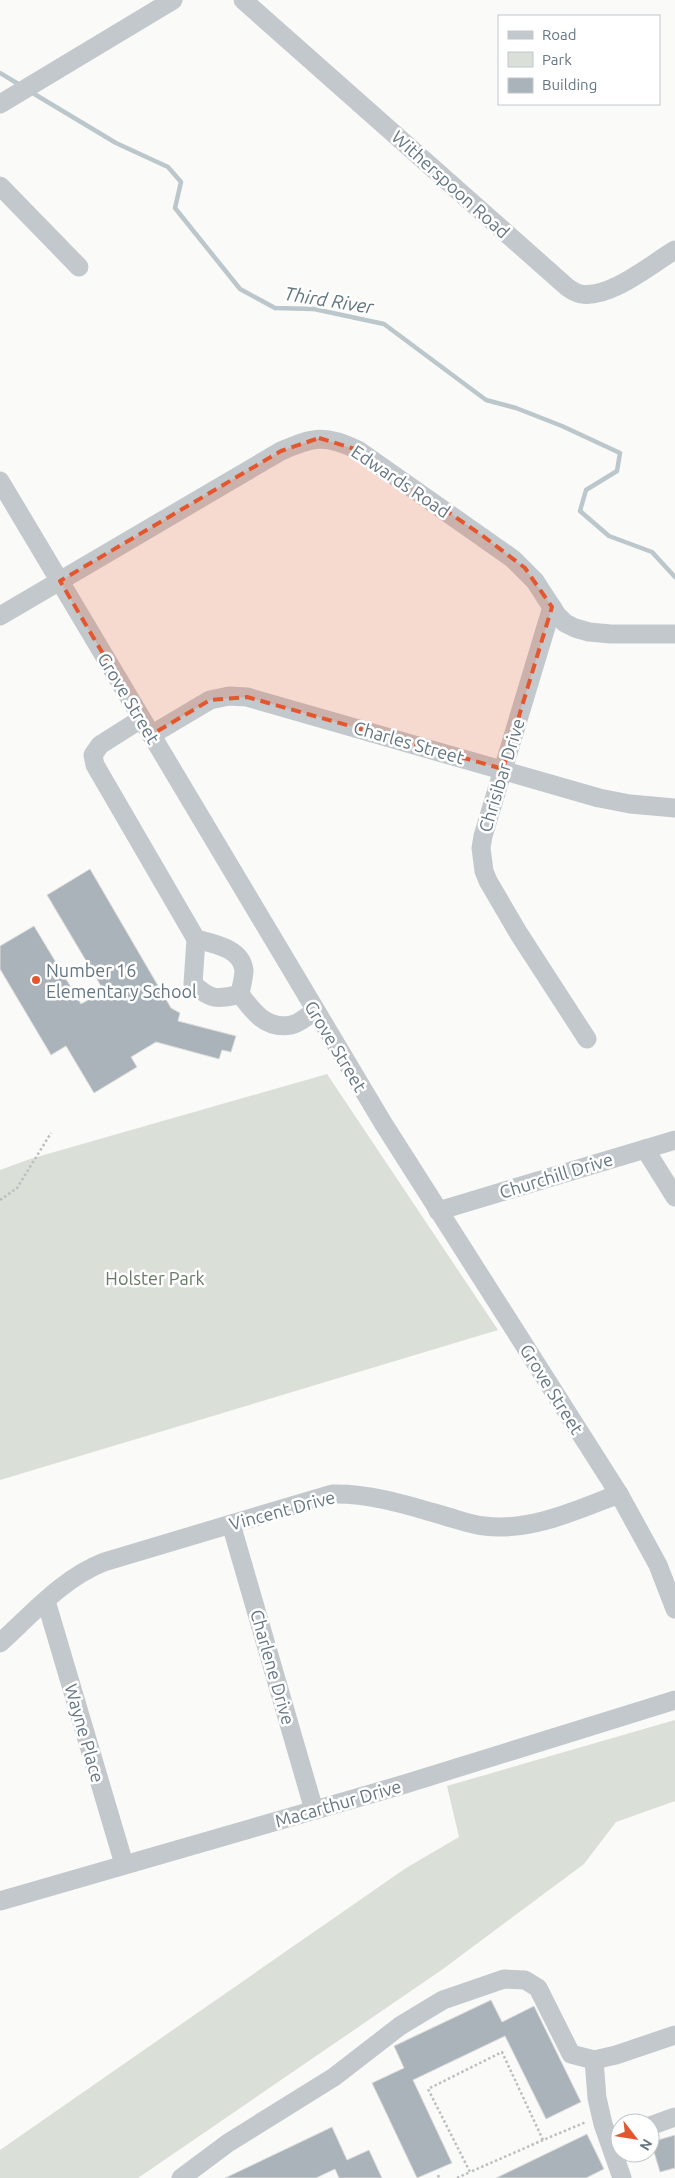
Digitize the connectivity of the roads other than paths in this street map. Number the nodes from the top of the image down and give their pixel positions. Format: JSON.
{"nodes":[{"id":1,"x":173,"y":0,"type":"edge"},
{"id":2,"x":243,"y":0,"type":"edge"},
{"id":3,"x":0,"y":104,"type":"edge"},
{"id":4,"x":0,"y":186,"type":"edge"},
{"id":5,"x":675,"y":250,"type":"edge"},
{"id":6,"x":79,"y":267,"type":"dead end"},
{"id":7,"x":0,"y":481,"type":"edge"},
{"id":8,"x":60,"y":581,"type":"junction"},
{"id":9,"x":552,"y":607,"type":"junction"},
{"id":10,"x":0,"y":616,"type":"edge"},
{"id":11,"x":675,"y":634,"type":"edge"},
{"id":12,"x":146,"y":727,"type":"junction"},
{"id":13,"x":503,"y":770,"type":"junction"},
{"id":14,"x":675,"y":808,"type":"edge"},
{"id":15,"x":196,"y":939,"type":"junction"},
{"id":16,"x":240,"y":994,"type":"junction"},
{"id":17,"x":315,"y":1011,"type":"junction"},
{"id":18,"x":587,"y":1039,"type":"dead end"},
{"id":19,"x":675,"y":1140,"type":"edge"},
{"id":20,"x":645,"y":1149,"type":"junction"},
{"id":21,"x":675,"y":1196,"type":"edge"},
{"id":22,"x":438,"y":1211,"type":"junction"},
{"id":23,"x":620,"y":1494,"type":"junction"},
{"id":24,"x":231,"y":1524,"type":"junction"},
{"id":25,"x":670,"y":1578,"type":"edge"},
{"id":26,"x":46,"y":1601,"type":"junction"},
{"id":27,"x":675,"y":1609,"type":"edge"},
{"id":28,"x":0,"y":1643,"type":"edge"},
{"id":29,"x":675,"y":1700,"type":"edge"},
{"id":30,"x":314,"y":1810,"type":"junction"},
{"id":31,"x":124,"y":1864,"type":"junction"},
{"id":32,"x":0,"y":1901,"type":"edge"},
{"id":33,"x":675,"y":2035,"type":"edge"},
{"id":34,"x":594,"y":2060,"type":"junction"},
{"id":35,"x":675,"y":2117,"type":"edge"},
{"id":36,"x":660,"y":2122,"type":"edge"},
{"id":37,"x":182,"y":2178,"type":"edge"},
{"id":38,"x":622,"y":2178,"type":"edge"}],
"edges":[{"from":1,"to":3,"type":"street"},
{"from":2,"to":5,"type":"street","name":"Witherspoon Road"},
{"from":4,"to":6,"type":"street"},
{"from":7,"to":8,"type":"street","name":"Grove Street"},
{"from":8,"to":9,"type":"street","name":"Edwards Road"},
{"from":8,"to":10,"type":"street","name":"Edwards Road"},
{"from":8,"to":12,"type":"street","name":"Grove Street"},
{"from":9,"to":11,"type":"street","name":"Edwards Road"},
{"from":9,"to":13,"type":"street","name":"Chrisibar Drive"},
{"from":12,"to":13,"type":"street","name":"Charles Street"},
{"from":12,"to":15,"type":"street","name":"Charles Street"},
{"from":12,"to":17,"type":"street","name":"Grove Street"},
{"from":13,"to":14,"type":"street","name":"Charles Street"},
{"from":13,"to":18,"type":"street","name":"Chrisibar Drive"},
{"from":15,"to":16,"type":"street"},
{"from":15,"to":16,"type":"street"},
{"from":16,"to":17,"type":"street"},
{"from":17,"to":22,"type":"street","name":"Grove Street"},
{"from":19,"to":20,"type":"street","name":"Churchill Drive"},
{"from":20,"to":21,"type":"street"},
{"from":20,"to":22,"type":"street","name":"Churchill Drive"},
{"from":22,"to":23,"type":"street","name":"Grove Street"},
{"from":23,"to":24,"type":"street","name":"Vincent Drive"},
{"from":23,"to":25,"type":"street","name":"Grove Street"},
{"from":24,"to":26,"type":"street","name":"Vincent Drive"},
{"from":24,"to":30,"type":"street","name":"Charlene Drive"},
{"from":25,"to":27,"type":"street","name":"Grove Street"},
{"from":26,"to":28,"type":"street","name":"Vincent Drive"},
{"from":26,"to":31,"type":"street","name":"Wayne Place"},
{"from":29,"to":30,"type":"street","name":"Macarthur Drive"},
{"from":30,"to":31,"type":"street","name":"Macarthur Drive"},
{"from":31,"to":32,"type":"street","name":"Macarthur Drive"},
{"from":33,"to":34,"type":"street"},
{"from":34,"to":37,"type":"street"},
{"from":34,"to":38,"type":"street"},
{"from":35,"to":36,"type":"street"}]}
